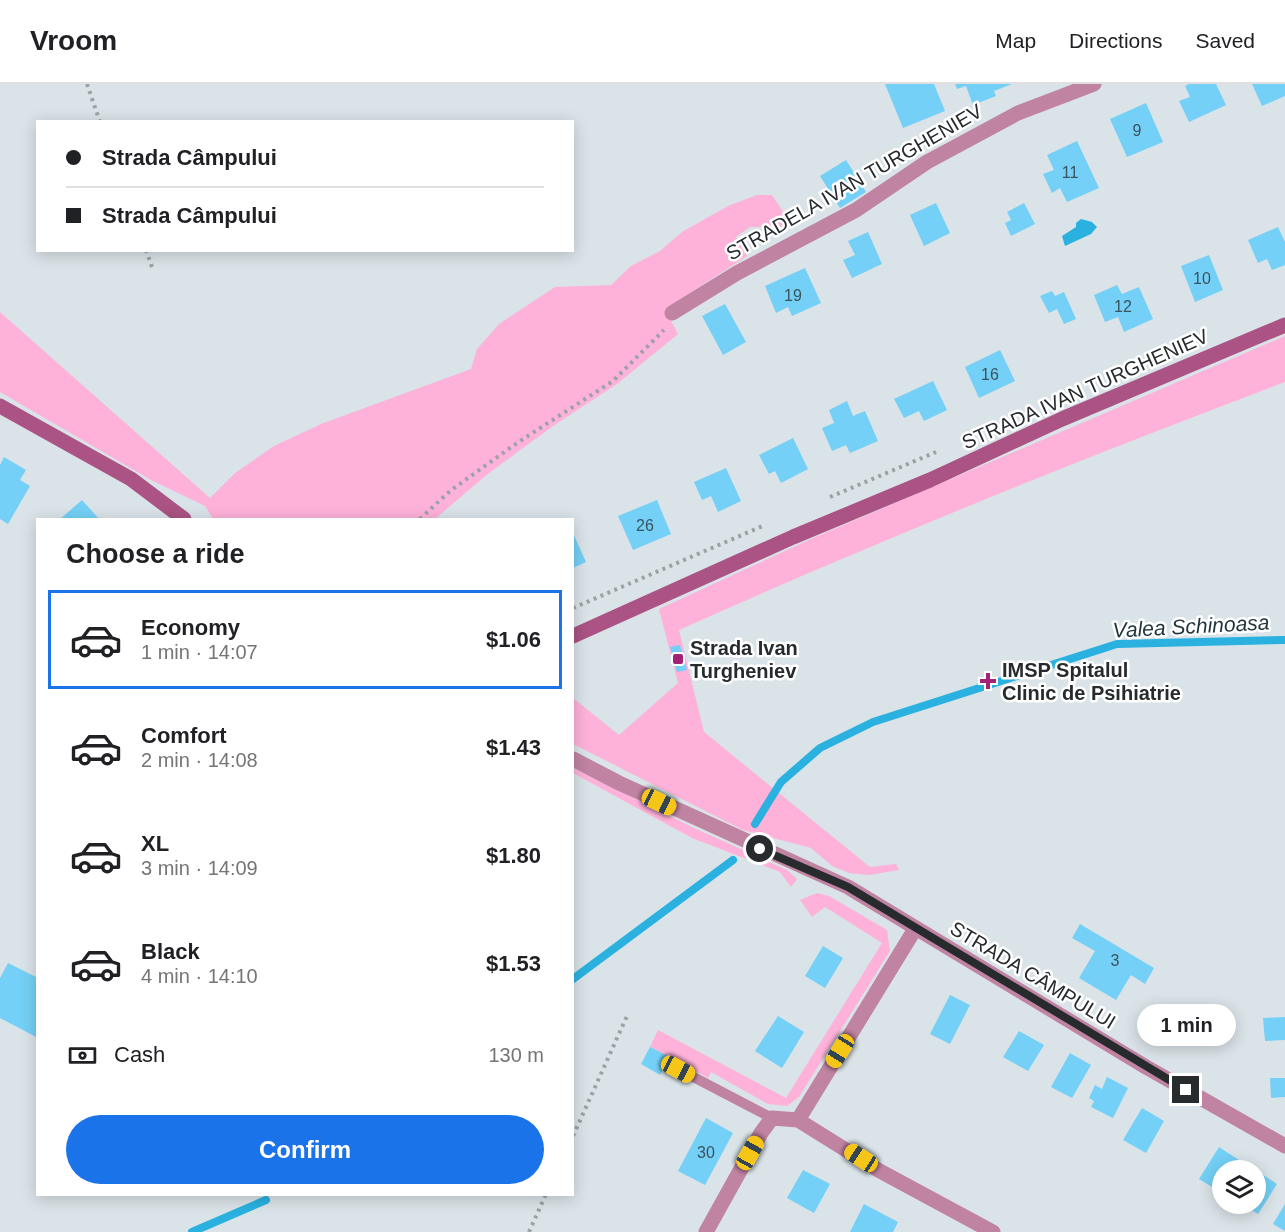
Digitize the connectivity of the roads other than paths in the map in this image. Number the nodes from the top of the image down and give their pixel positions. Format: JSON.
{"nodes":[{"id":1,"x":1094,"y":84,"type":"edge"},
{"id":2,"x":672,"y":313,"type":"road end"},
{"id":3,"x":1285,"y":325,"type":"edge"},
{"id":4,"x":0,"y":406,"type":"edge"},
{"id":5,"x":183,"y":518,"type":"edge"},
{"id":6,"x":574,"y":636,"type":"edge"},
{"id":7,"x":574,"y":760,"type":"edge"},
{"id":8,"x":915,"y":929,"type":"junction"},
{"id":9,"x":678,"y":1069,"type":"dead end"},
{"id":10,"x":772,"y":1118,"type":"junction"},
{"id":11,"x":798,"y":1120,"type":"junction"},
{"id":12,"x":1285,"y":1146,"type":"edge"},
{"id":13,"x":706,"y":1232,"type":"edge"},
{"id":14,"x":993,"y":1232,"type":"edge"}],
"edges":[{"from":1,"to":2,"type":"street","name":"STRADELA IVAN TURGHENIEV"},
{"from":3,"to":6,"type":"street","name":"STRADA IVAN TURGHENIEV"},
{"from":4,"to":5,"type":"street"},
{"from":7,"to":8,"type":"street","name":"STRADA CÂMPULUI"},
{"from":8,"to":11,"type":"street"},
{"from":8,"to":12,"type":"street","name":"STRADA CÂMPULUI"},
{"from":9,"to":10,"type":"lane"},
{"from":10,"to":11,"type":"street"},
{"from":10,"to":13,"type":"street"},
{"from":11,"to":14,"type":"street"}]}
